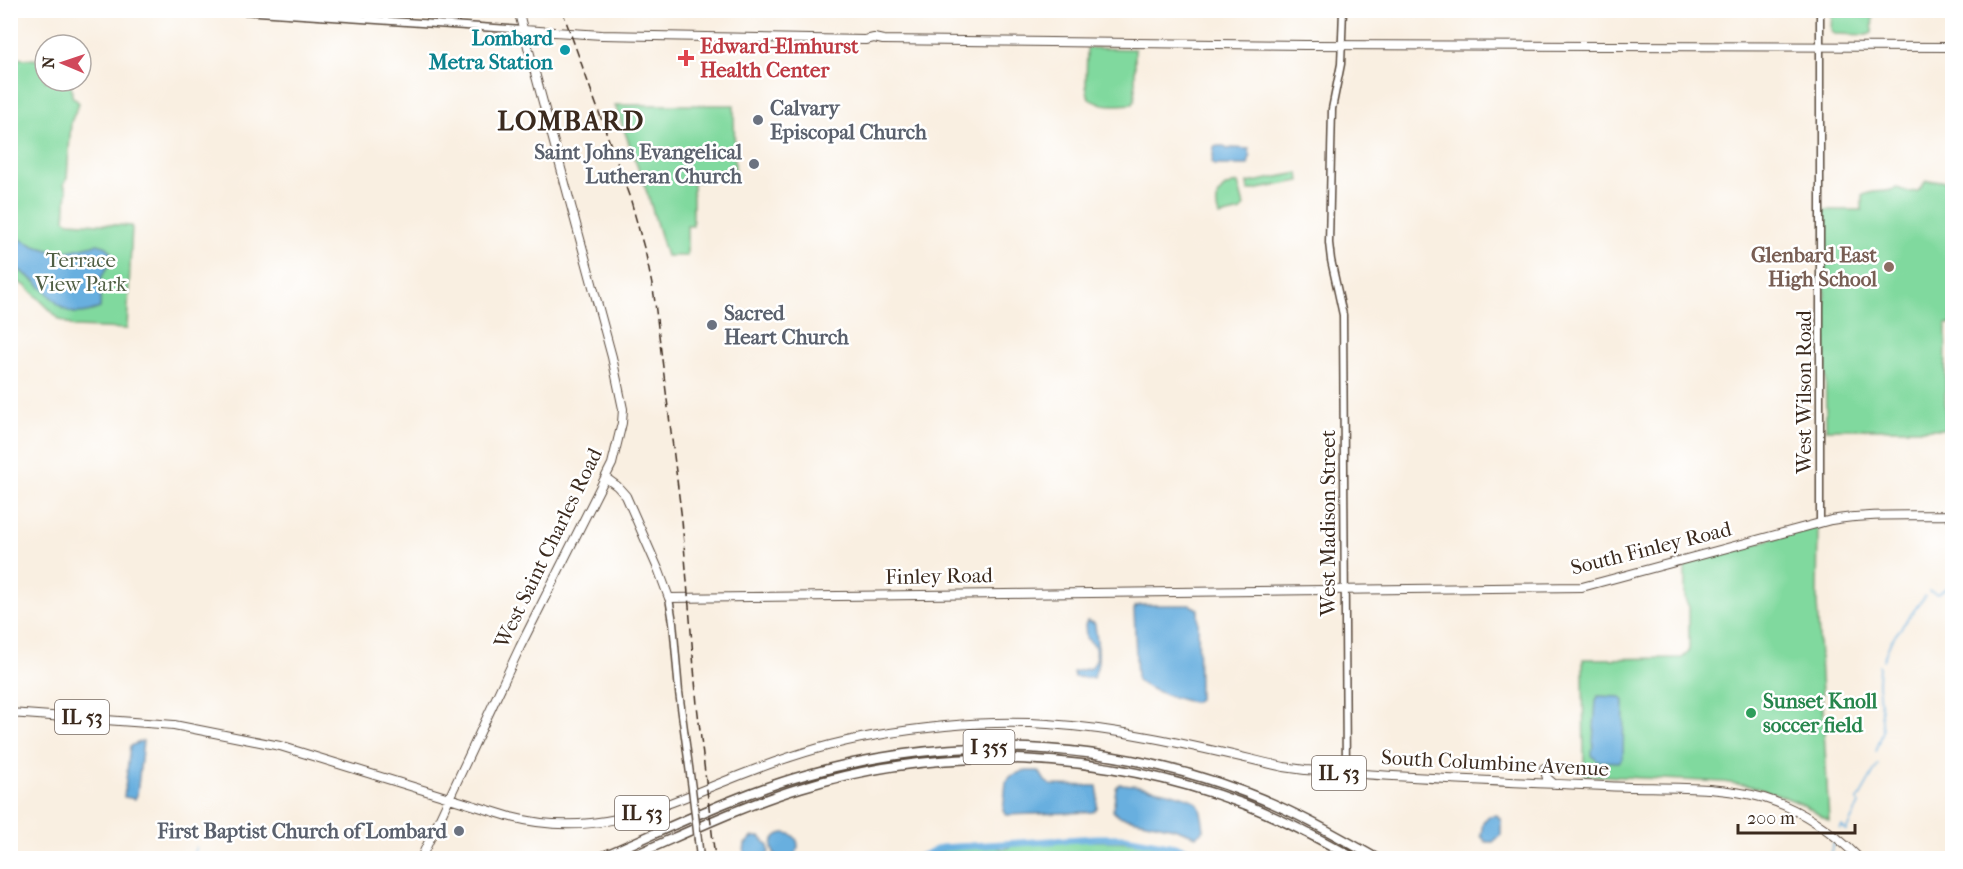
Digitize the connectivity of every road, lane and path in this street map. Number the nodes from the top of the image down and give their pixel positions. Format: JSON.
{"nodes":[{"id":1,"x":228,"y":10,"type":"edge"},
{"id":2,"x":518,"y":10,"type":"edge"},
{"id":3,"x":1343,"y":10,"type":"edge"},
{"id":4,"x":1820,"y":10,"type":"edge"},
{"id":5,"x":523,"y":30,"type":"junction"},
{"id":6,"x":1342,"y":45,"type":"junction"},
{"id":7,"x":1820,"y":45,"type":"junction"},
{"id":8,"x":1953,"y":47,"type":"edge"},
{"id":9,"x":606,"y":478,"type":"junction"},
{"id":10,"x":1953,"y":516,"type":"edge"},
{"id":11,"x":1820,"y":523,"type":"junction"},
{"id":12,"x":1344,"y":590,"type":"junction"},
{"id":13,"x":1211,"y":591,"type":"joint"},
{"id":14,"x":669,"y":598,"type":"junction"},
{"id":15,"x":10,"y":713,"type":"edge"},
{"id":16,"x":1346,"y":773,"type":"junction"},
{"id":17,"x":1537,"y":783,"type":"junction"},
{"id":18,"x":1554,"y":784,"type":"junction"},
{"id":19,"x":449,"y":798,"type":"junction"},
{"id":20,"x":421,"y":858,"type":"edge"},
{"id":21,"x":599,"y":858,"type":"edge"},
{"id":22,"x":628,"y":858,"type":"edge"},
{"id":23,"x":700,"y":858,"type":"edge"},
{"id":24,"x":1354,"y":858,"type":"edge"},
{"id":25,"x":1376,"y":858,"type":"edge"},
{"id":26,"x":1858,"y":858,"type":"edge"}],
"edges":[{"from":1,"to":5,"type":"street"},
{"from":2,"to":5,"type":"main road","name":"West Saint Charles Road"},
{"from":3,"to":6,"type":"street"},
{"from":4,"to":7,"type":"street","name":"West Wilson Road"},
{"from":5,"to":6,"type":"main road"},
{"from":5,"to":9,"type":"main road","name":"West Saint Charles Road"},
{"from":6,"to":7,"type":"main road"},
{"from":6,"to":12,"type":"street","name":"West Madison Street"},
{"from":7,"to":8,"type":"main road"},
{"from":7,"to":11,"type":"street","name":"West Wilson Road"},
{"from":9,"to":14,"type":"main road"},
{"from":9,"to":19,"type":"main road","name":"West Saint Charles Road"},
{"from":10,"to":11,"type":"main road","name":"South Finley Road"},
{"from":11,"to":12,"type":"main road","name":"South Finley Road"},
{"from":12,"to":13,"type":"main road","name":"South Finley Road"},
{"from":12,"to":16,"type":"street","name":"West Madison Street"},
{"from":13,"to":14,"type":"main road","name":"Finley Road"},
{"from":14,"to":23,"type":"street","bridge":true},
{"from":15,"to":19,"type":"main road","number":"IL 53"},
{"from":16,"to":17,"type":"main road","name":"South Columbine Avenue","number":"IL 53"},
{"from":16,"to":19,"type":"main road","name":"South Columbine Avenue","number":"IL 53"},
{"from":17,"to":18,"type":"main road","name":"South Columbine Avenue","number":"IL 53"},
{"from":17,"to":18,"type":"main road"},
{"from":18,"to":26,"type":"main road","name":"South Columbine Avenue","number":"IL 53"},
{"from":19,"to":20,"type":"main road","name":"West Saint Charles Road"},
{"from":21,"to":25,"type":"highway","number":"I 355"},
{"from":22,"to":24,"type":"highway","number":"I 355"}]}
